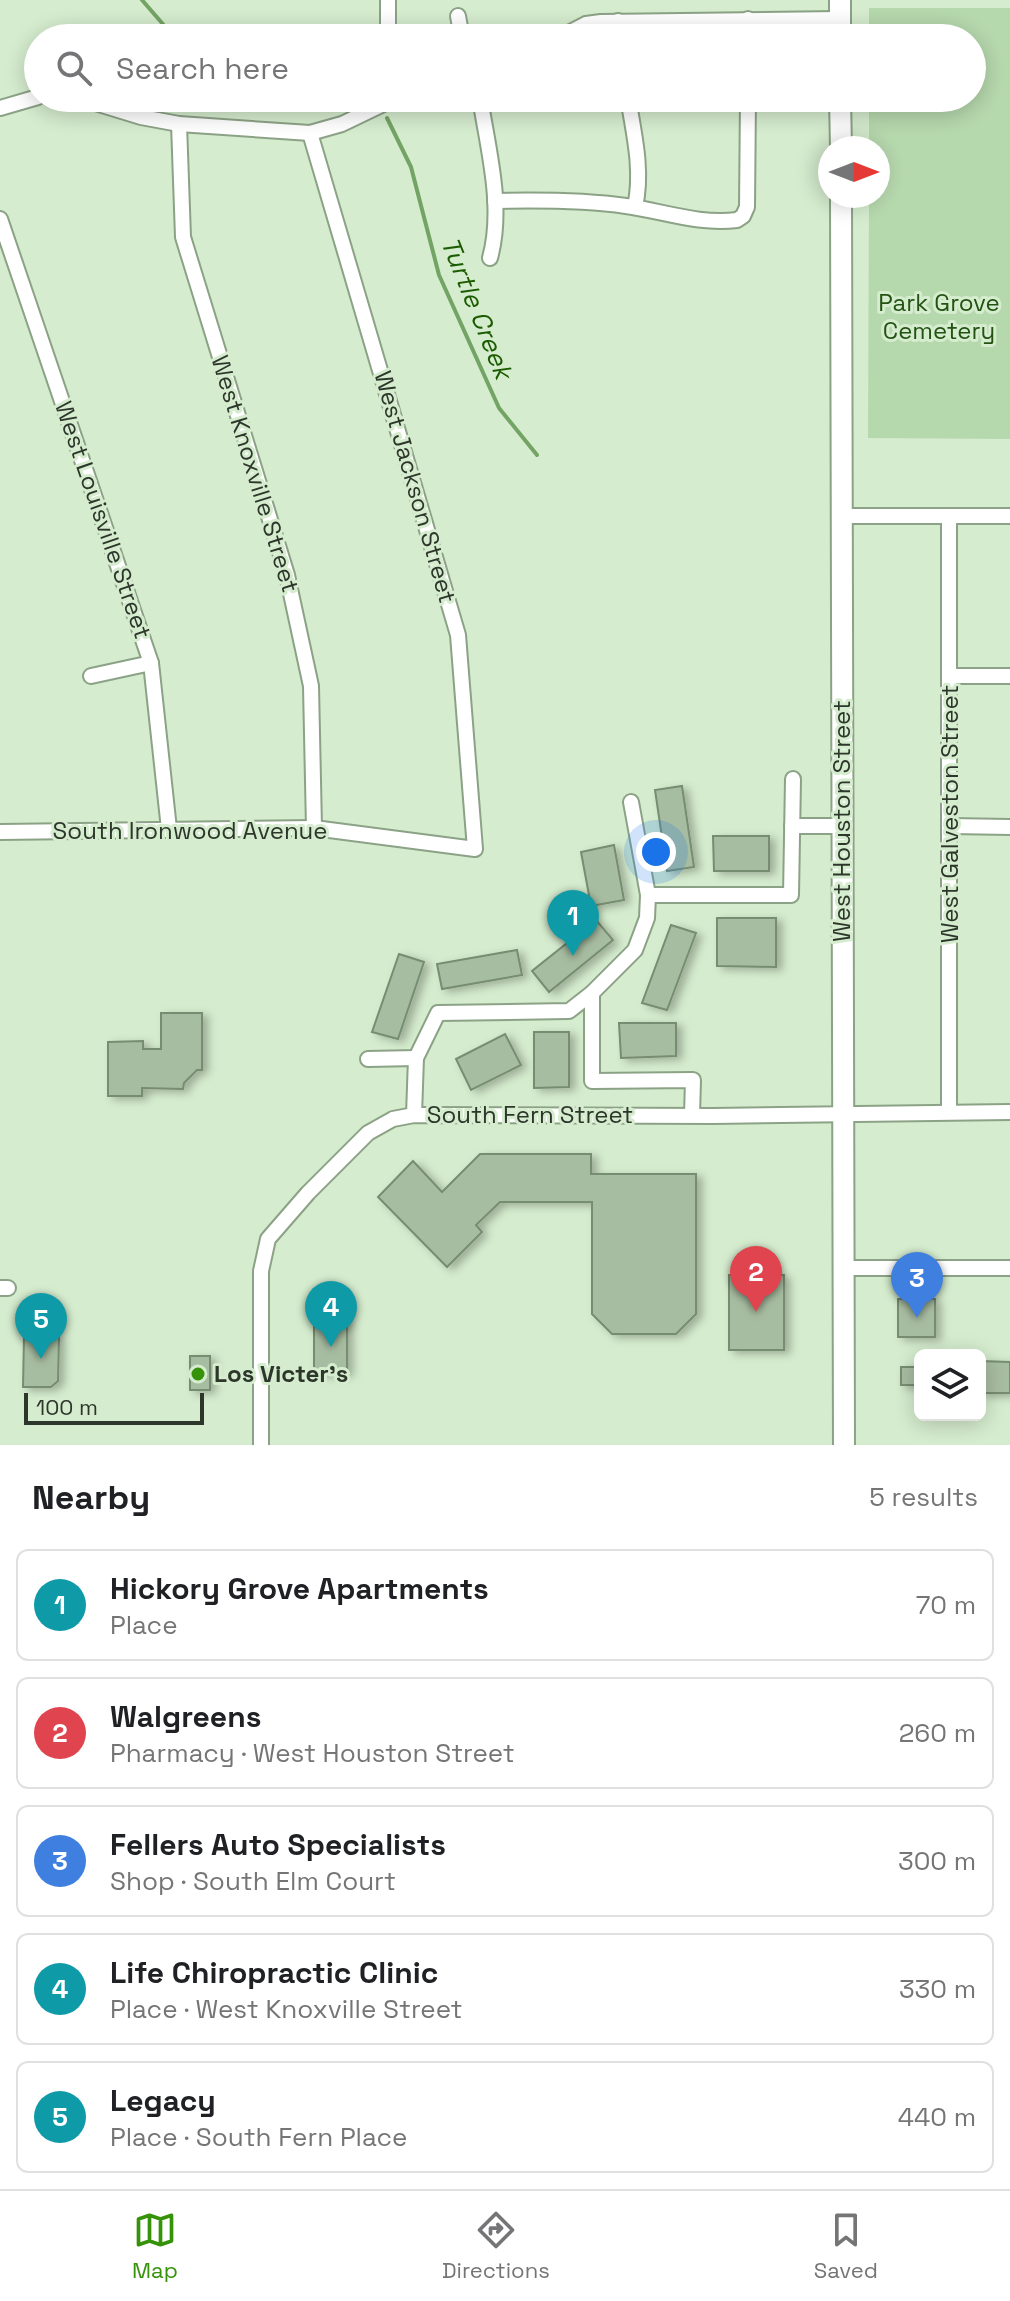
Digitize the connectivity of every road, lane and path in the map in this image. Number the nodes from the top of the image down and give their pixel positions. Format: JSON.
{"nodes":[{"id":1,"x":388,"y":0,"type":"edge"},
{"id":2,"x":458,"y":16,"type":"dead end"},
{"id":3,"x":748,"y":19,"type":"junction"},
{"id":4,"x":840,"y":19,"type":"edge"},
{"id":5,"x":618,"y":21,"type":"junction"},
{"id":6,"x":388,"y":24,"type":"edge"},
{"id":7,"x":459,"y":24,"type":"edge"},
{"id":8,"x":586,"y":24,"type":"edge"},
{"id":9,"x":618,"y":24,"type":"edge"},
{"id":10,"x":748,"y":24,"type":"edge"},
{"id":11,"x":24,"y":101,"type":"edge"},
{"id":12,"x":0,"y":108,"type":"edge"},
{"id":13,"x":125,"y":112,"type":"edge"},
{"id":14,"x":367,"y":112,"type":"edge"},
{"id":15,"x":482,"y":112,"type":"edge"},
{"id":16,"x":630,"y":112,"type":"edge"},
{"id":17,"x":748,"y":112,"type":"edge"},
{"id":18,"x":840,"y":112,"type":"edge"},
{"id":19,"x":179,"y":124,"type":"junction"},
{"id":20,"x":310,"y":133,"type":"junction"},
{"id":21,"x":841,"y":136,"type":"edge"},
{"id":22,"x":495,"y":201,"type":"junction"},
{"id":23,"x":635,"y":207,"type":"junction"},
{"id":24,"x":841,"y":208,"type":"edge"},
{"id":25,"x":0,"y":219,"type":"edge"},
{"id":26,"x":490,"y":258,"type":"dead end"},
{"id":27,"x":842,"y":516,"type":"junction"},
{"id":28,"x":949,"y":516,"type":"junction"},
{"id":29,"x":1010,"y":516,"type":"edge"},
{"id":30,"x":151,"y":663,"type":"junction"},
{"id":31,"x":91,"y":676,"type":"dead end"},
{"id":32,"x":950,"y":676,"type":"junction"},
{"id":33,"x":1010,"y":676,"type":"edge"},
{"id":34,"x":793,"y":779,"type":"dead end"},
{"id":35,"x":631,"y":802,"type":"dead end"},
{"id":36,"x":792,"y":826,"type":"junction"},
{"id":37,"x":842,"y":826,"type":"junction"},
{"id":38,"x":950,"y":826,"type":"junction"},
{"id":39,"x":1010,"y":827,"type":"edge"},
{"id":40,"x":314,"y":828,"type":"junction"},
{"id":41,"x":169,"y":829,"type":"junction"},
{"id":42,"x":0,"y":832,"type":"edge"},
{"id":43,"x":475,"y":849,"type":"joint"},
{"id":44,"x":648,"y":895,"type":"junction"},
{"id":45,"x":592,"y":993,"type":"junction"},
{"id":46,"x":416,"y":1058,"type":"junction"},
{"id":47,"x":368,"y":1059,"type":"dead end"},
{"id":48,"x":949,"y":1112,"type":"junction"},
{"id":49,"x":1010,"y":1112,"type":"edge"},
{"id":50,"x":842,"y":1114,"type":"junction"},
{"id":51,"x":414,"y":1115,"type":"junction"},
{"id":52,"x":692,"y":1115,"type":"junction"},
{"id":53,"x":843,"y":1268,"type":"junction"},
{"id":54,"x":1010,"y":1268,"type":"edge"},
{"id":55,"x":261,"y":1445,"type":"edge"},
{"id":56,"x":844,"y":1445,"type":"edge"}],
"edges":[{"from":1,"to":6,"type":"street"},
{"from":2,"to":7,"type":"street"},
{"from":3,"to":4,"type":"street"},
{"from":3,"to":5,"type":"street"},
{"from":3,"to":10,"type":"street"},
{"from":5,"to":8,"type":"street"},
{"from":5,"to":9,"type":"street"},
{"from":11,"to":12,"type":"street"},
{"from":13,"to":19,"type":"street"},
{"from":14,"to":20,"type":"street"},
{"from":15,"to":22,"type":"street"},
{"from":16,"to":23,"type":"street"},
{"from":17,"to":23,"type":"street"},
{"from":18,"to":21,"type":"main road"},
{"from":19,"to":20,"type":"street"},
{"from":19,"to":40,"type":"street","name":"West Knoxville Street"},
{"from":20,"to":43,"type":"street","name":"West Jackson Street"},
{"from":22,"to":23,"type":"street"},
{"from":22,"to":26,"type":"street"},
{"from":24,"to":27,"type":"main road","name":"West Houston Street"},
{"from":25,"to":30,"type":"street","name":"West Louisville Street"},
{"from":27,"to":28,"type":"street"},
{"from":27,"to":37,"type":"main road","name":"West Houston Street"},
{"from":28,"to":29,"type":"street"},
{"from":28,"to":32,"type":"street","name":"West Galveston Street"},
{"from":30,"to":31,"type":"street"},
{"from":30,"to":41,"type":"street","name":"West Louisville Street"},
{"from":32,"to":33,"type":"street"},
{"from":32,"to":38,"type":"street","name":"West Galveston Street"},
{"from":34,"to":36,"type":"street"},
{"from":35,"to":44,"type":"street"},
{"from":36,"to":37,"type":"street"},
{"from":36,"to":44,"type":"street"},
{"from":37,"to":50,"type":"main road","name":"West Houston Street"},
{"from":38,"to":39,"type":"street"},
{"from":38,"to":48,"type":"street","name":"West Galveston Street"},
{"from":40,"to":41,"type":"street","name":"South Ironwood Avenue"},
{"from":40,"to":43,"type":"street","name":"South Ironwood Avenue"},
{"from":41,"to":42,"type":"street","name":"South Ironwood Avenue"},
{"from":44,"to":45,"type":"street"},
{"from":45,"to":46,"type":"street"},
{"from":45,"to":52,"type":"street"},
{"from":46,"to":47,"type":"street"},
{"from":46,"to":51,"type":"street"},
{"from":48,"to":49,"type":"street","name":"South Fern Street"},
{"from":48,"to":50,"type":"street","name":"South Fern Street"},
{"from":50,"to":52,"type":"street","name":"South Fern Street"},
{"from":50,"to":53,"type":"main road","name":"West Houston Street"},
{"from":51,"to":52,"type":"street","name":"South Fern Street"},
{"from":51,"to":55,"type":"street","name":"South Fern Street"},
{"from":53,"to":54,"type":"street"},
{"from":53,"to":56,"type":"main road","name":"West Houston Street"}]}
